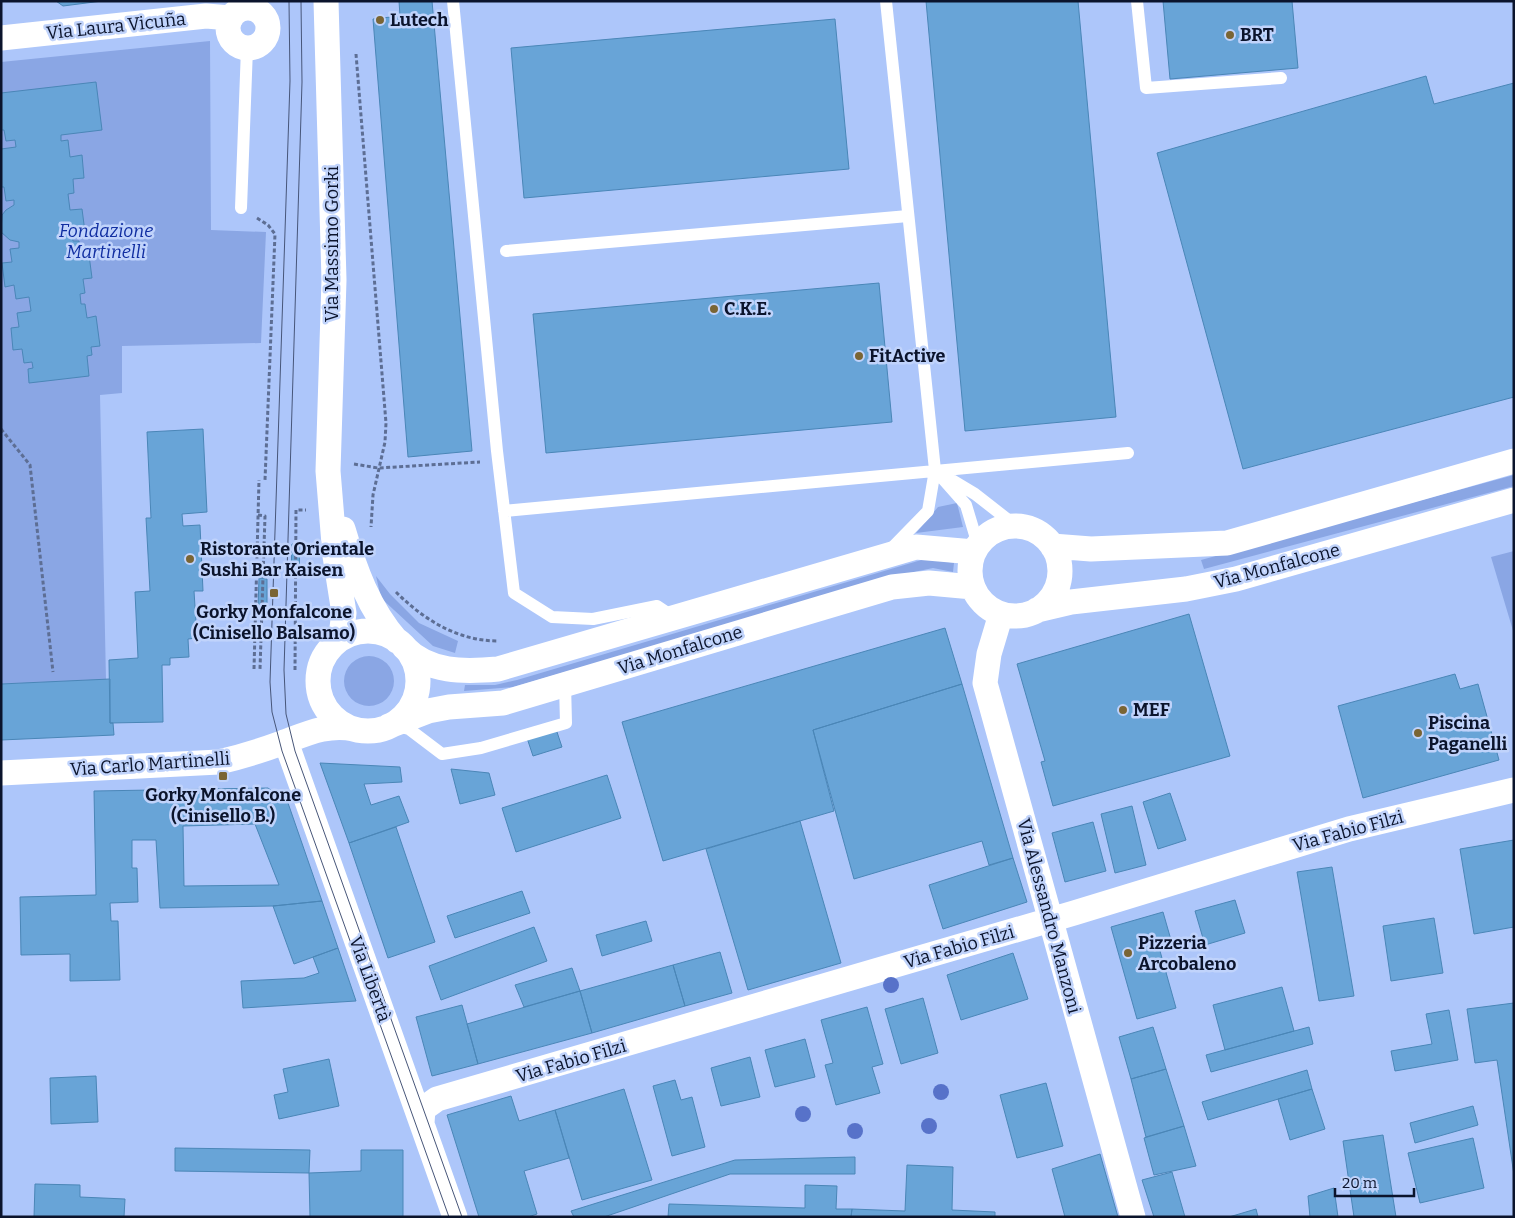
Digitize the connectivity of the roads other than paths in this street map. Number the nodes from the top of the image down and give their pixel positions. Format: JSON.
{"nodes":[{"id":1,"x":326,"y":1,"type":"edge"},
{"id":2,"x":453,"y":1,"type":"edge"},
{"id":3,"x":886,"y":1,"type":"edge"},
{"id":4,"x":1137,"y":1,"type":"edge"},
{"id":5,"x":231,"y":18,"type":"junction"},
{"id":6,"x":1,"y":38,"type":"edge"},
{"id":7,"x":247,"y":48,"type":"junction"},
{"id":8,"x":1281,"y":78,"type":"dead end"},
{"id":9,"x":241,"y":208,"type":"road end"},
{"id":10,"x":908,"y":216,"type":"junction"},
{"id":11,"x":506,"y":252,"type":"dead end"},
{"id":12,"x":1128,"y":453,"type":"dead end"},
{"id":13,"x":1514,"y":461,"type":"edge"},
{"id":14,"x":935,"y":470,"type":"junction"},
{"id":15,"x":330,"y":486,"type":"junction"},
{"id":16,"x":1514,"y":500,"type":"edge"},
{"id":17,"x":504,"y":511,"type":"junction"},
{"id":18,"x":1016,"y":526,"type":"junction"},
{"id":19,"x":1052,"y":546,"type":"junction"},
{"id":20,"x":976,"y":548,"type":"junction"},
{"id":21,"x":883,"y":558,"type":"junction"},
{"id":22,"x":973,"y":587,"type":"junction"},
{"id":23,"x":1037,"y":610,"type":"junction"},
{"id":24,"x":1001,"y":614,"type":"junction"},
{"id":25,"x":675,"y":618,"type":"junction"},
{"id":26,"x":335,"y":643,"type":"junction"},
{"id":27,"x":401,"y":645,"type":"junction"},
{"id":28,"x":565,"y":684,"type":"junction"},
{"id":29,"x":389,"y":726,"type":"junction"},
{"id":30,"x":354,"y":729,"type":"junction"},
{"id":31,"x":286,"y":742,"type":"junction"},
{"id":32,"x":1,"y":773,"type":"edge"},
{"id":33,"x":1514,"y":790,"type":"edge"},
{"id":34,"x":1049,"y":920,"type":"junction"},
{"id":35,"x":422,"y":1123,"type":"junction"},
{"id":36,"x":455,"y":1217,"type":"edge"},
{"id":37,"x":1133,"y":1217,"type":"edge"}],
"edges":[{"from":1,"to":15,"type":"street","name":"Via Massimo Gorki"},
{"from":2,"to":17,"type":"lane"},
{"from":3,"to":10,"type":"lane"},
{"from":4,"to":8,"type":"lane"},
{"from":5,"to":6,"type":"street","name":"Via Laura Vicuña"},
{"from":5,"to":7,"type":"street"},
{"from":5,"to":7,"type":"street"},
{"from":7,"to":9,"type":"lane"},
{"from":10,"to":11,"type":"lane"},
{"from":10,"to":14,"type":"lane"},
{"from":12,"to":14,"type":"lane"},
{"from":13,"to":19,"type":"street","name":"Via Monfalcone"},
{"from":14,"to":17,"type":"lane"},
{"from":14,"to":18,"type":"lane"},
{"from":14,"to":20,"type":"lane"},
{"from":14,"to":21,"type":"lane"},
{"from":15,"to":26,"type":"street","name":"Via Massimo Gorki"},
{"from":15,"to":27,"type":"street","name":"Via Massimo Gorki"},
{"from":16,"to":23,"type":"street","name":"Via Monfalcone"},
{"from":17,"to":25,"type":"lane"},
{"from":18,"to":19,"type":"street"},
{"from":18,"to":20,"type":"street"},
{"from":19,"to":23,"type":"street"},
{"from":20,"to":21,"type":"street","name":"Via Monfalcone"},
{"from":20,"to":22,"type":"street"},
{"from":21,"to":25,"type":"street","name":"Via Monfalcone"},
{"from":22,"to":24,"type":"street"},
{"from":22,"to":28,"type":"street","name":"Via Monfalcone"},
{"from":23,"to":24,"type":"street"},
{"from":24,"to":34,"type":"street","name":"Via Alessandro Manzoni"},
{"from":25,"to":27,"type":"street","name":"Via Monfalcone"},
{"from":26,"to":27,"type":"street"},
{"from":26,"to":30,"type":"street"},
{"from":27,"to":29,"type":"street"},
{"from":28,"to":29,"type":"street","name":"Via Monfalcone"},
{"from":28,"to":29,"type":"lane"},
{"from":29,"to":30,"type":"street"},
{"from":30,"to":31,"type":"street","name":"Via Carlo Martinelli"},
{"from":31,"to":32,"type":"street","name":"Via Carlo Martinelli"},
{"from":31,"to":35,"type":"street","name":"Via Libertà"},
{"from":33,"to":34,"type":"street","name":"Via Fabio Filzi"},
{"from":34,"to":35,"type":"street","name":"Via Fabio Filzi"},
{"from":34,"to":37,"type":"street","name":"Via Alessandro Manzoni"},
{"from":35,"to":36,"type":"street","name":"Via Libertà"}]}
